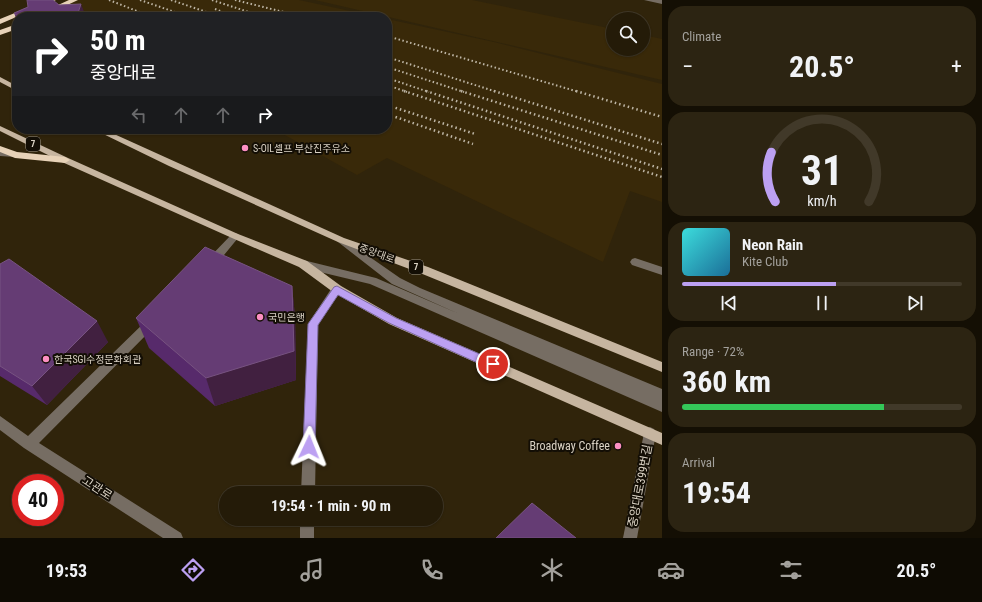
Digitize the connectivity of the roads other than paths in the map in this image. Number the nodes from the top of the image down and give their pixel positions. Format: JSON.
{"nodes":[{"id":1,"x":53,"y":0,"type":"edge"},
{"id":2,"x":75,"y":0,"type":"edge"},
{"id":3,"x":647,"y":0,"type":"edge"},
{"id":4,"x":662,"y":2,"type":"edge"},
{"id":5,"x":26,"y":3,"type":"edge"},
{"id":6,"x":24,"y":12,"type":"edge"},
{"id":7,"x":47,"y":12,"type":"edge"},
{"id":8,"x":0,"y":16,"type":"edge"},
{"id":9,"x":12,"y":17,"type":"edge"},
{"id":10,"x":0,"y":22,"type":"edge"},
{"id":11,"x":12,"y":28,"type":"edge"},
{"id":12,"x":0,"y":33,"type":"edge"},
{"id":13,"x":0,"y":79,"type":"edge"},
{"id":14,"x":12,"y":86,"type":"edge"},
{"id":15,"x":0,"y":87,"type":"edge"},
{"id":16,"x":12,"y":91,"type":"edge"},
{"id":17,"x":0,"y":128,"type":"edge"},
{"id":18,"x":12,"y":134,"type":"edge"},
{"id":19,"x":12,"y":134,"type":"edge"},
{"id":20,"x":108,"y":134,"type":"edge"},
{"id":21,"x":0,"y":149,"type":"edge"},
{"id":22,"x":0,"y":154,"type":"edge"},
{"id":23,"x":15,"y":155,"type":"junction"},
{"id":24,"x":65,"y":160,"type":"junction"},
{"id":25,"x":235,"y":236,"type":"junction"},
{"id":26,"x":341,"y":240,"type":"junction"},
{"id":27,"x":635,"y":262,"type":"dead end"},
{"id":28,"x":303,"y":264,"type":"junction"},
{"id":29,"x":662,"y":272,"type":"edge"},
{"id":30,"x":201,"y":273,"type":"edge"},
{"id":31,"x":337,"y":289,"type":"junction"},
{"id":32,"x":162,"y":312,"type":"edge"},
{"id":33,"x":662,"y":367,"type":"edge"},
{"id":34,"x":662,"y":395,"type":"edge"},
{"id":35,"x":662,"y":406,"type":"edge"},
{"id":36,"x":0,"y":422,"type":"edge"},
{"id":37,"x":656,"y":436,"type":"edge"},
{"id":38,"x":29,"y":444,"type":"junction"},
{"id":39,"x":308,"y":486,"type":"edge"},
{"id":40,"x":307,"y":526,"type":"edge"},
{"id":41,"x":176,"y":538,"type":"edge"},
{"id":42,"x":307,"y":538,"type":"edge"},
{"id":43,"x":630,"y":538,"type":"edge"}],
"edges":[{"from":1,"to":6,"type":"highway"},
{"from":2,"to":7,"type":"highway"},
{"from":3,"to":4,"type":"street"},
{"from":5,"to":8,"type":"highway"},
{"from":9,"to":10,"type":"highway"},
{"from":11,"to":12,"type":"highway"},
{"from":13,"to":14,"type":"main road"},
{"from":15,"to":16,"type":"main road"},
{"from":17,"to":18,"type":"main road","number":"7"},
{"from":19,"to":24,"type":"main road","number":"7"},
{"from":20,"to":26,"type":"main road","name":"중앙대로","number":"7"},
{"from":21,"to":23,"type":"highway"},
{"from":22,"to":23,"type":"street"},
{"from":23,"to":24,"type":"highway"},
{"from":24,"to":25,"type":"main road","number":"7"},
{"from":25,"to":28,"type":"main road","number":"7"},
{"from":25,"to":30,"type":"street"},
{"from":26,"to":33,"type":"main road","name":"중앙대로","number":"7"},
{"from":26,"to":34,"type":"street"},
{"from":27,"to":29,"type":"street"},
{"from":28,"to":31,"type":"main road","number":"7"},
{"from":28,"to":35,"type":"street"},
{"from":31,"to":37,"type":"main road","number":"7"},
{"from":31,"to":39,"type":"street"},
{"from":32,"to":38,"type":"street"},
{"from":36,"to":38,"type":"street","name":"고관로"},
{"from":37,"to":43,"type":"street","name":"중앙대로399번길"},
{"from":38,"to":41,"type":"street","name":"고관로"},
{"from":40,"to":42,"type":"street"}]}
